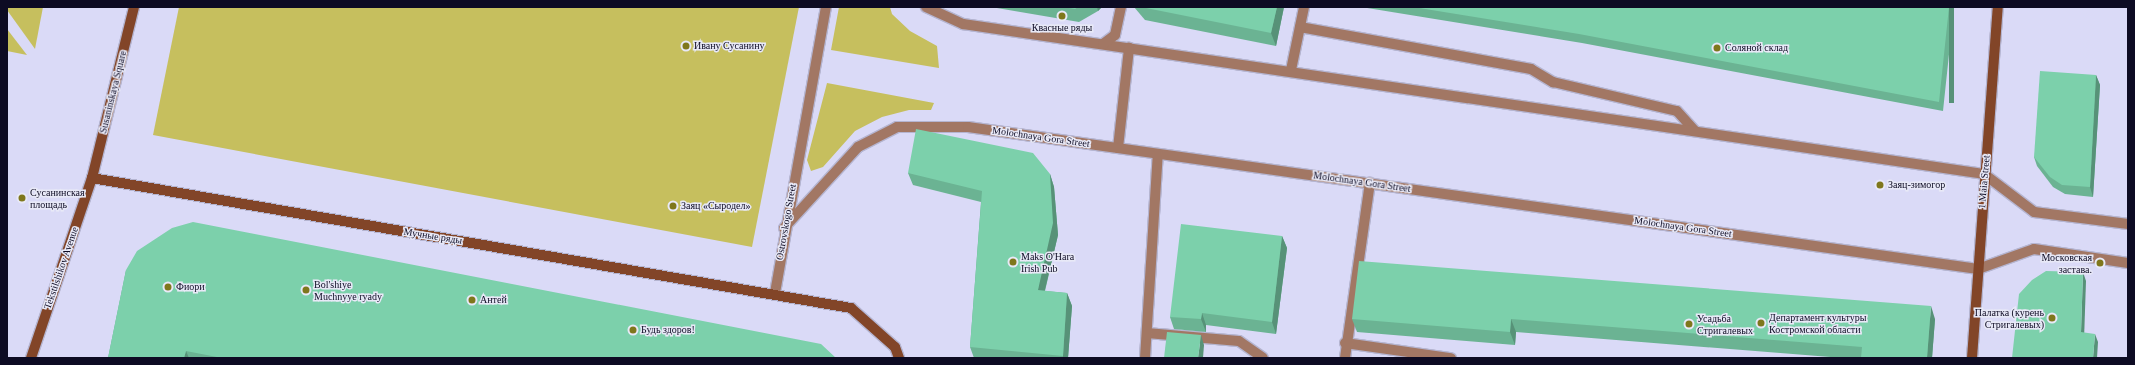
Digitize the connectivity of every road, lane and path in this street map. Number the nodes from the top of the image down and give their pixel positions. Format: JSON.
{"nodes":[{"id":1,"x":134,"y":7,"type":"edge"},
{"id":2,"x":826,"y":7,"type":"edge"},
{"id":3,"x":926,"y":7,"type":"edge"},
{"id":4,"x":1121,"y":7,"type":"edge"},
{"id":5,"x":1304,"y":7,"type":"edge"},
{"id":6,"x":1998,"y":7,"type":"edge"},
{"id":7,"x":1300,"y":27,"type":"junction"},
{"id":8,"x":1103,"y":44,"type":"junction"},
{"id":9,"x":1129,"y":48,"type":"junction"},
{"id":10,"x":1292,"y":70,"type":"junction"},
{"id":11,"x":1695,"y":131,"type":"junction"},
{"id":12,"x":1118,"y":148,"type":"junction"},
{"id":13,"x":1158,"y":154,"type":"junction"},
{"id":14,"x":1984,"y":174,"type":"junction"},
{"id":15,"x":92,"y":178,"type":"junction"},
{"id":16,"x":1370,"y":183,"type":"junction"},
{"id":17,"x":2128,"y":224,"type":"edge"},
{"id":18,"x":784,"y":228,"type":"junction"},
{"id":19,"x":2128,"y":262,"type":"edge"},
{"id":20,"x":1978,"y":269,"type":"junction"},
{"id":21,"x":775,"y":293,"type":"junction"},
{"id":22,"x":1147,"y":333,"type":"junction"},
{"id":23,"x":1345,"y":343,"type":"junction"},
{"id":24,"x":31,"y":358,"type":"edge"},
{"id":25,"x":899,"y":358,"type":"edge"},
{"id":26,"x":1145,"y":358,"type":"edge"},
{"id":27,"x":1263,"y":358,"type":"edge"},
{"id":28,"x":1345,"y":358,"type":"edge"},
{"id":29,"x":1451,"y":358,"type":"edge"},
{"id":30,"x":1972,"y":358,"type":"edge"}],
"edges":[{"from":1,"to":15,"type":"street","name":"Susaninskaya Square"},
{"from":2,"to":18,"type":"street","name":"Ostrovskogo Street"},
{"from":3,"to":8,"type":"street"},
{"from":4,"to":8,"type":"street"},
{"from":5,"to":7,"type":"street"},
{"from":6,"to":14,"type":"street","name":"1 Maia Street"},
{"from":7,"to":10,"type":"street"},
{"from":7,"to":11,"type":"street"},
{"from":8,"to":9,"type":"street"},
{"from":9,"to":10,"type":"street"},
{"from":9,"to":12,"type":"street"},
{"from":10,"to":11,"type":"street"},
{"from":11,"to":14,"type":"street"},
{"from":12,"to":13,"type":"street","name":"Molochnaya Gora Street"},
{"from":12,"to":18,"type":"street","name":"Molochnaya Gora Street"},
{"from":13,"to":16,"type":"street","name":"Molochnaya Gora Street"},
{"from":13,"to":22,"type":"street"},
{"from":14,"to":17,"type":"street"},
{"from":14,"to":20,"type":"street","name":"1 Maia Street"},
{"from":15,"to":21,"type":"street","name":"Мучные ряды"},
{"from":15,"to":24,"type":"street","name":"Tekstilshikov Avenue"},
{"from":16,"to":20,"type":"street","name":"Molochnaya Gora Street"},
{"from":16,"to":23,"type":"street"},
{"from":18,"to":21,"type":"street","name":"Ostrovskogo Street"},
{"from":19,"to":20,"type":"street"},
{"from":20,"to":30,"type":"street","name":"1 Maia Street"},
{"from":21,"to":25,"type":"street"},
{"from":22,"to":26,"type":"street"},
{"from":22,"to":27,"type":"street"},
{"from":23,"to":28,"type":"street"},
{"from":23,"to":29,"type":"street"}]}
